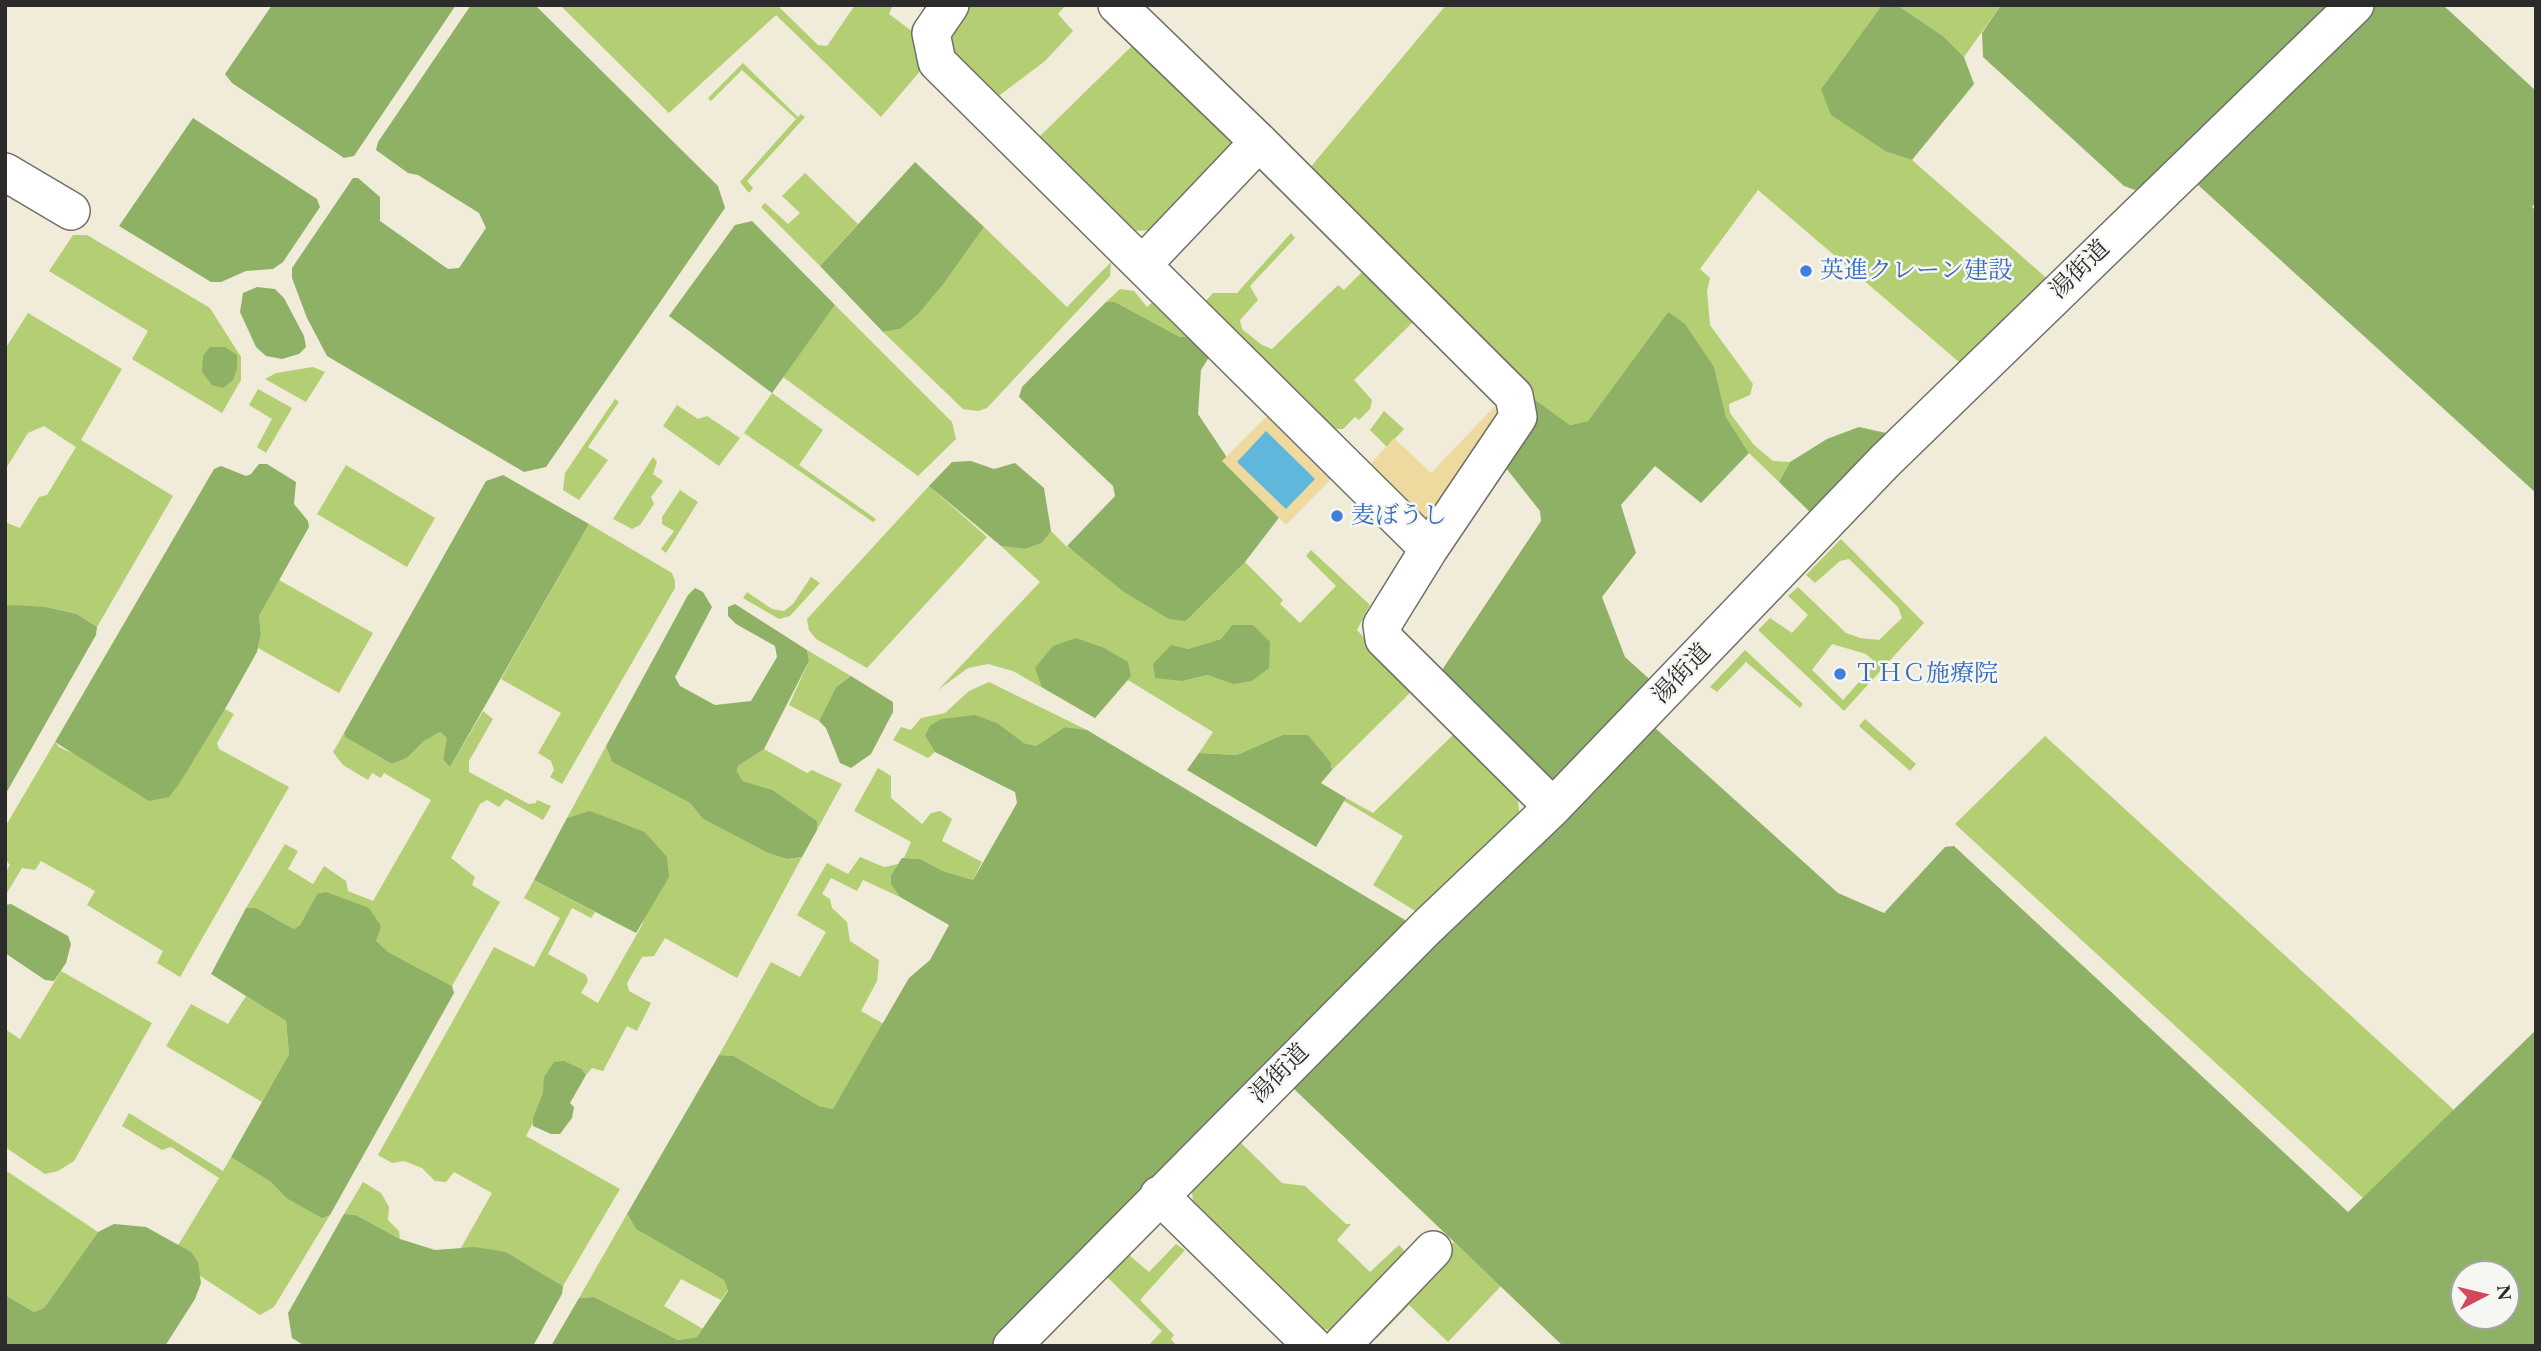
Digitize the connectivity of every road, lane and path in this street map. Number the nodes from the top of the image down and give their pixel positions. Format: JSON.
{"nodes":[{"id":1,"x":950,"y":5,"type":"edge"},
{"id":2,"x":1117,"y":5,"type":"edge"},
{"id":3,"x":2355,"y":5,"type":"edge"},
{"id":4,"x":1259,"y":142,"type":"junction"},
{"id":5,"x":5,"y":172,"type":"edge"},
{"id":6,"x":71,"y":212,"type":"dead end"},
{"id":7,"x":1143,"y":264,"type":"junction"},
{"id":8,"x":1429,"y":549,"type":"junction"},
{"id":9,"x":1553,"y":807,"type":"junction"},
{"id":10,"x":1159,"y":1195,"type":"junction"},
{"id":11,"x":1433,"y":1250,"type":"dead end"},
{"id":12,"x":1012,"y":1346,"type":"edge"},
{"id":13,"x":1313,"y":1346,"type":"edge"},
{"id":14,"x":1341,"y":1346,"type":"edge"}],
"edges":[{"from":1,"to":7,"type":"street"},
{"from":2,"to":4,"type":"street"},
{"from":3,"to":9,"type":"street","name":"湯街道"},
{"from":4,"to":7,"type":"street"},
{"from":4,"to":8,"type":"street"},
{"from":5,"to":6,"type":"street"},
{"from":7,"to":8,"type":"street"},
{"from":8,"to":9,"type":"street"},
{"from":9,"to":10,"type":"street","name":"湯街道"},
{"from":10,"to":12,"type":"street","name":"湯街道"},
{"from":10,"to":13,"type":"street"},
{"from":11,"to":14,"type":"street"}]}
